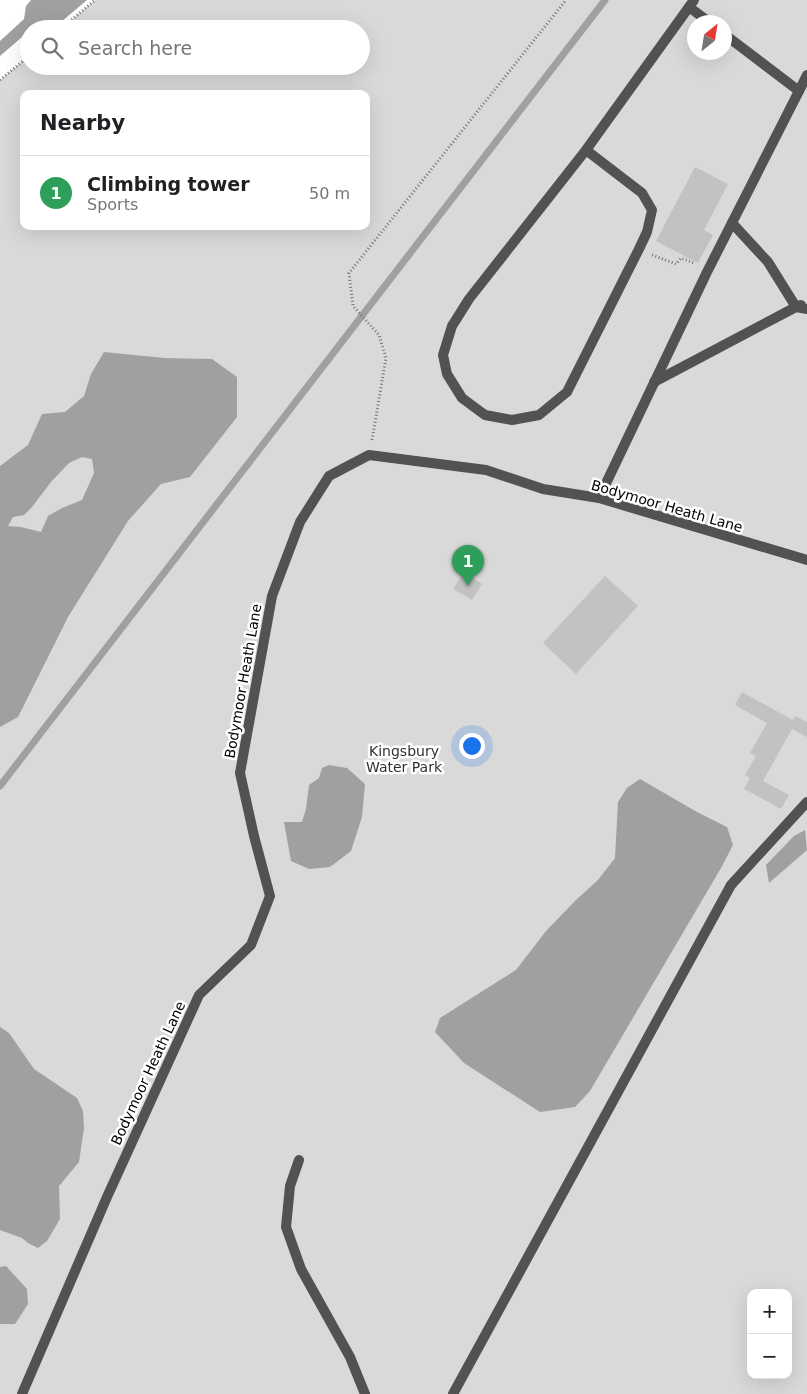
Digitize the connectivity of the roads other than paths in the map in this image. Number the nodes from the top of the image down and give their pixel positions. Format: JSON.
{"nodes":[{"id":1,"x":692,"y":4,"type":"edge"},
{"id":2,"x":702,"y":15,"type":"edge"},
{"id":3,"x":732,"y":40,"type":"edge"},
{"id":4,"x":807,"y":75,"type":"edge"},
{"id":5,"x":799,"y":91,"type":"junction"},
{"id":6,"x":586,"y":150,"type":"junction"},
{"id":7,"x":732,"y":223,"type":"junction"},
{"id":8,"x":807,"y":304,"type":"edge"},
{"id":9,"x":796,"y":307,"type":"junction"},
{"id":10,"x":807,"y":309,"type":"edge"},
{"id":11,"x":654,"y":382,"type":"junction"},
{"id":12,"x":599,"y":498,"type":"junction"},
{"id":13,"x":807,"y":560,"type":"edge"},
{"id":14,"x":807,"y":802,"type":"edge"},
{"id":15,"x":299,"y":1160,"type":"dead end"},
{"id":16,"x":22,"y":1394,"type":"edge"},
{"id":17,"x":365,"y":1394,"type":"edge"},
{"id":18,"x":453,"y":1394,"type":"edge"}],
"edges":[{"from":1,"to":2,"type":"street"},
{"from":1,"to":6,"type":"street"},
{"from":3,"to":5,"type":"street"},
{"from":4,"to":5,"type":"street"},
{"from":5,"to":7,"type":"street"},
{"from":6,"to":6,"type":"street"},
{"from":7,"to":9,"type":"street"},
{"from":7,"to":11,"type":"street"},
{"from":8,"to":9,"type":"street"},
{"from":9,"to":10,"type":"street"},
{"from":9,"to":11,"type":"street"},
{"from":11,"to":12,"type":"street"},
{"from":12,"to":13,"type":"street","name":"Bodymoor Heath Lane"},
{"from":12,"to":16,"type":"street","name":"Bodymoor Heath Lane"},
{"from":14,"to":18,"type":"street"},
{"from":15,"to":17,"type":"street"}]}
